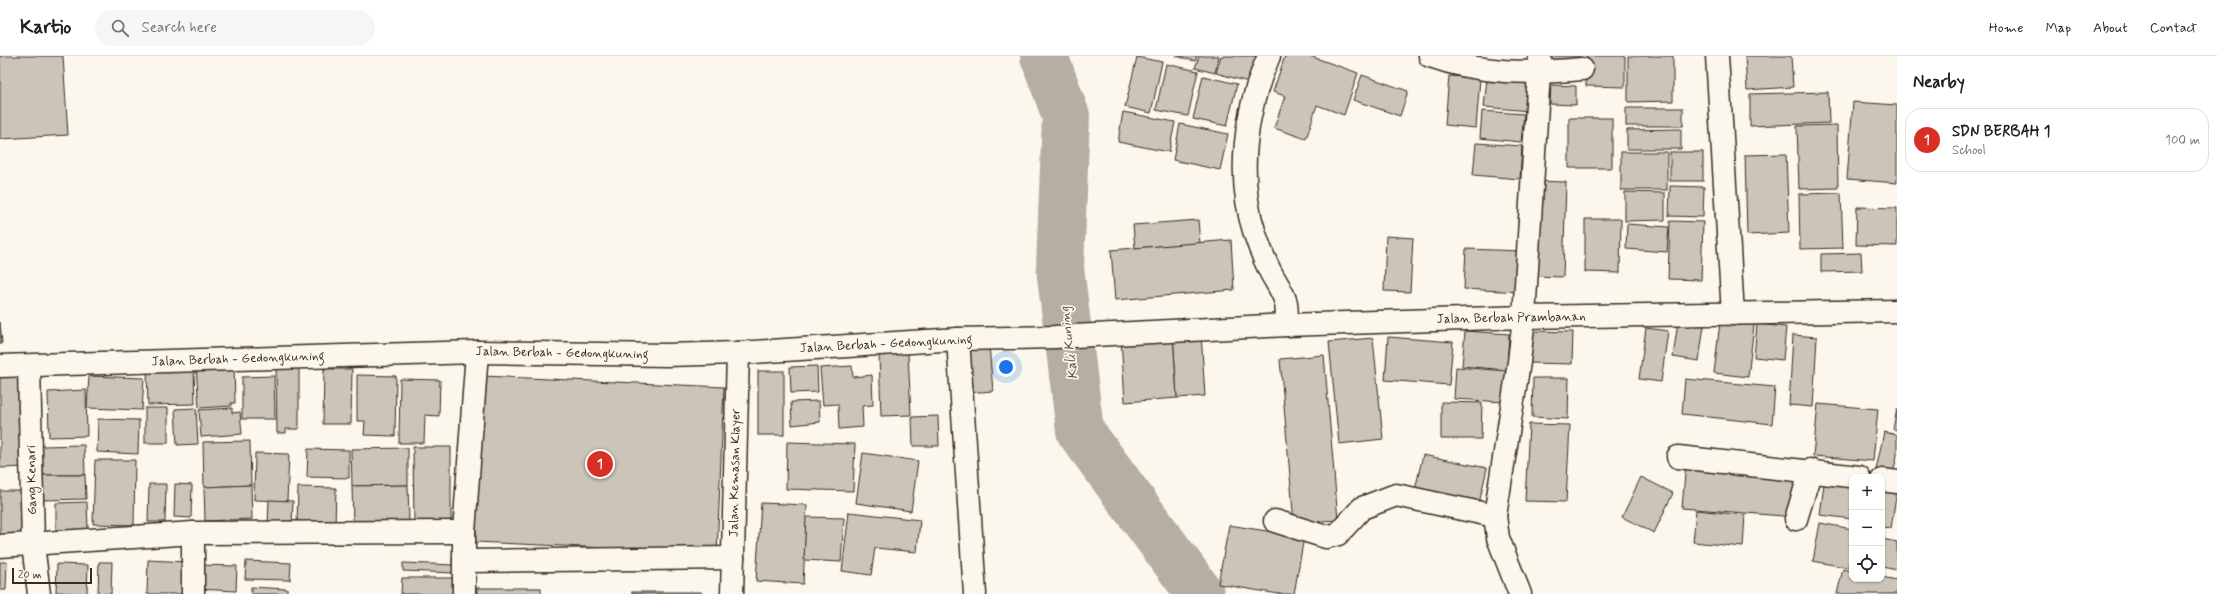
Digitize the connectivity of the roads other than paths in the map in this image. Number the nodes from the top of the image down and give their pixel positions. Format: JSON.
{"nodes":[{"id":1,"x":1269,"y":56,"type":"edge"},
{"id":2,"x":1430,"y":56,"type":"edge"},
{"id":3,"x":1717,"y":56,"type":"edge"},
{"id":4,"x":1540,"y":64,"type":"edge"},
{"id":5,"x":1582,"y":69,"type":"dead end"},
{"id":6,"x":1897,"y":311,"type":"edge"},
{"id":7,"x":1733,"y":314,"type":"junction"},
{"id":8,"x":1524,"y":317,"type":"junction"},
{"id":9,"x":1287,"y":325,"type":"junction"},
{"id":10,"x":1124,"y":333,"type":"joint"},
{"id":11,"x":958,"y":339,"type":"junction"},
{"id":12,"x":477,"y":352,"type":"junction"},
{"id":13,"x":738,"y":353,"type":"junction"},
{"id":14,"x":0,"y":366,"type":"edge"},
{"id":15,"x":29,"y":366,"type":"junction"},
{"id":16,"x":1678,"y":457,"type":"dead end"},
{"id":17,"x":1811,"y":470,"type":"junction"},
{"id":18,"x":1849,"y":476,"type":"edge"},
{"id":19,"x":1885,"y":480,"type":"edge"},
{"id":20,"x":1897,"y":482,"type":"edge"},
{"id":21,"x":1495,"y":516,"type":"junction"},
{"id":22,"x":1796,"y":519,"type":"dead end"},
{"id":23,"x":1275,"y":520,"type":"dead end"},
{"id":24,"x":464,"y":532,"type":"junction"},
{"id":25,"x":193,"y":533,"type":"junction"},
{"id":26,"x":33,"y":544,"type":"junction"},
{"id":27,"x":0,"y":546,"type":"edge"},
{"id":28,"x":733,"y":558,"type":"junction"},
{"id":29,"x":464,"y":561,"type":"junction"},
{"id":30,"x":39,"y":594,"type":"edge"},
{"id":31,"x":193,"y":594,"type":"edge"},
{"id":32,"x":464,"y":594,"type":"edge"},
{"id":33,"x":732,"y":594,"type":"edge"},
{"id":34,"x":975,"y":594,"type":"edge"},
{"id":35,"x":1520,"y":594,"type":"edge"}],
"edges":[{"from":1,"to":9,"type":"street"},
{"from":2,"to":4,"type":"street"},
{"from":3,"to":7,"type":"street"},
{"from":4,"to":5,"type":"street"},
{"from":4,"to":8,"type":"street"},
{"from":6,"to":7,"type":"street","name":"Jalan Berbah Prambanan"},
{"from":7,"to":8,"type":"street","name":"Jalan Berbah Prambanan"},
{"from":8,"to":9,"type":"street","name":"Jalan Berbah Prambanan"},
{"from":8,"to":21,"type":"street"},
{"from":9,"to":10,"type":"street","name":"Jalan Berbah Prambanan"},
{"from":10,"to":11,"type":"street","name":"Jalan Berbah - Gedongkuning"},
{"from":11,"to":13,"type":"street","name":"Jalan Berbah - Gedongkuning"},
{"from":11,"to":34,"type":"street"},
{"from":12,"to":13,"type":"street","name":"Jalan Berbah - Gedongkuning"},
{"from":12,"to":15,"type":"street","name":"Jalan Berbah - Gedongkuning"},
{"from":12,"to":24,"type":"street"},
{"from":13,"to":28,"type":"street","name":"Jalan Kemasan Klayer"},
{"from":14,"to":15,"type":"street","name":"Jalan Berbah - Gedongkuning"},
{"from":15,"to":26,"type":"street","name":"Gang Kenari"},
{"from":16,"to":17,"type":"street"},
{"from":17,"to":18,"type":"street"},
{"from":17,"to":22,"type":"street"},
{"from":19,"to":20,"type":"street"},
{"from":21,"to":23,"type":"street"},
{"from":21,"to":35,"type":"street"},
{"from":24,"to":25,"type":"street"},
{"from":24,"to":29,"type":"street"},
{"from":25,"to":26,"type":"street"},
{"from":25,"to":31,"type":"street"},
{"from":26,"to":27,"type":"street"},
{"from":26,"to":30,"type":"street","name":"Gang Kenari"},
{"from":28,"to":29,"type":"street"},
{"from":28,"to":33,"type":"street","name":"Jalan Kemasan Klayer"},
{"from":29,"to":32,"type":"street"}]}
